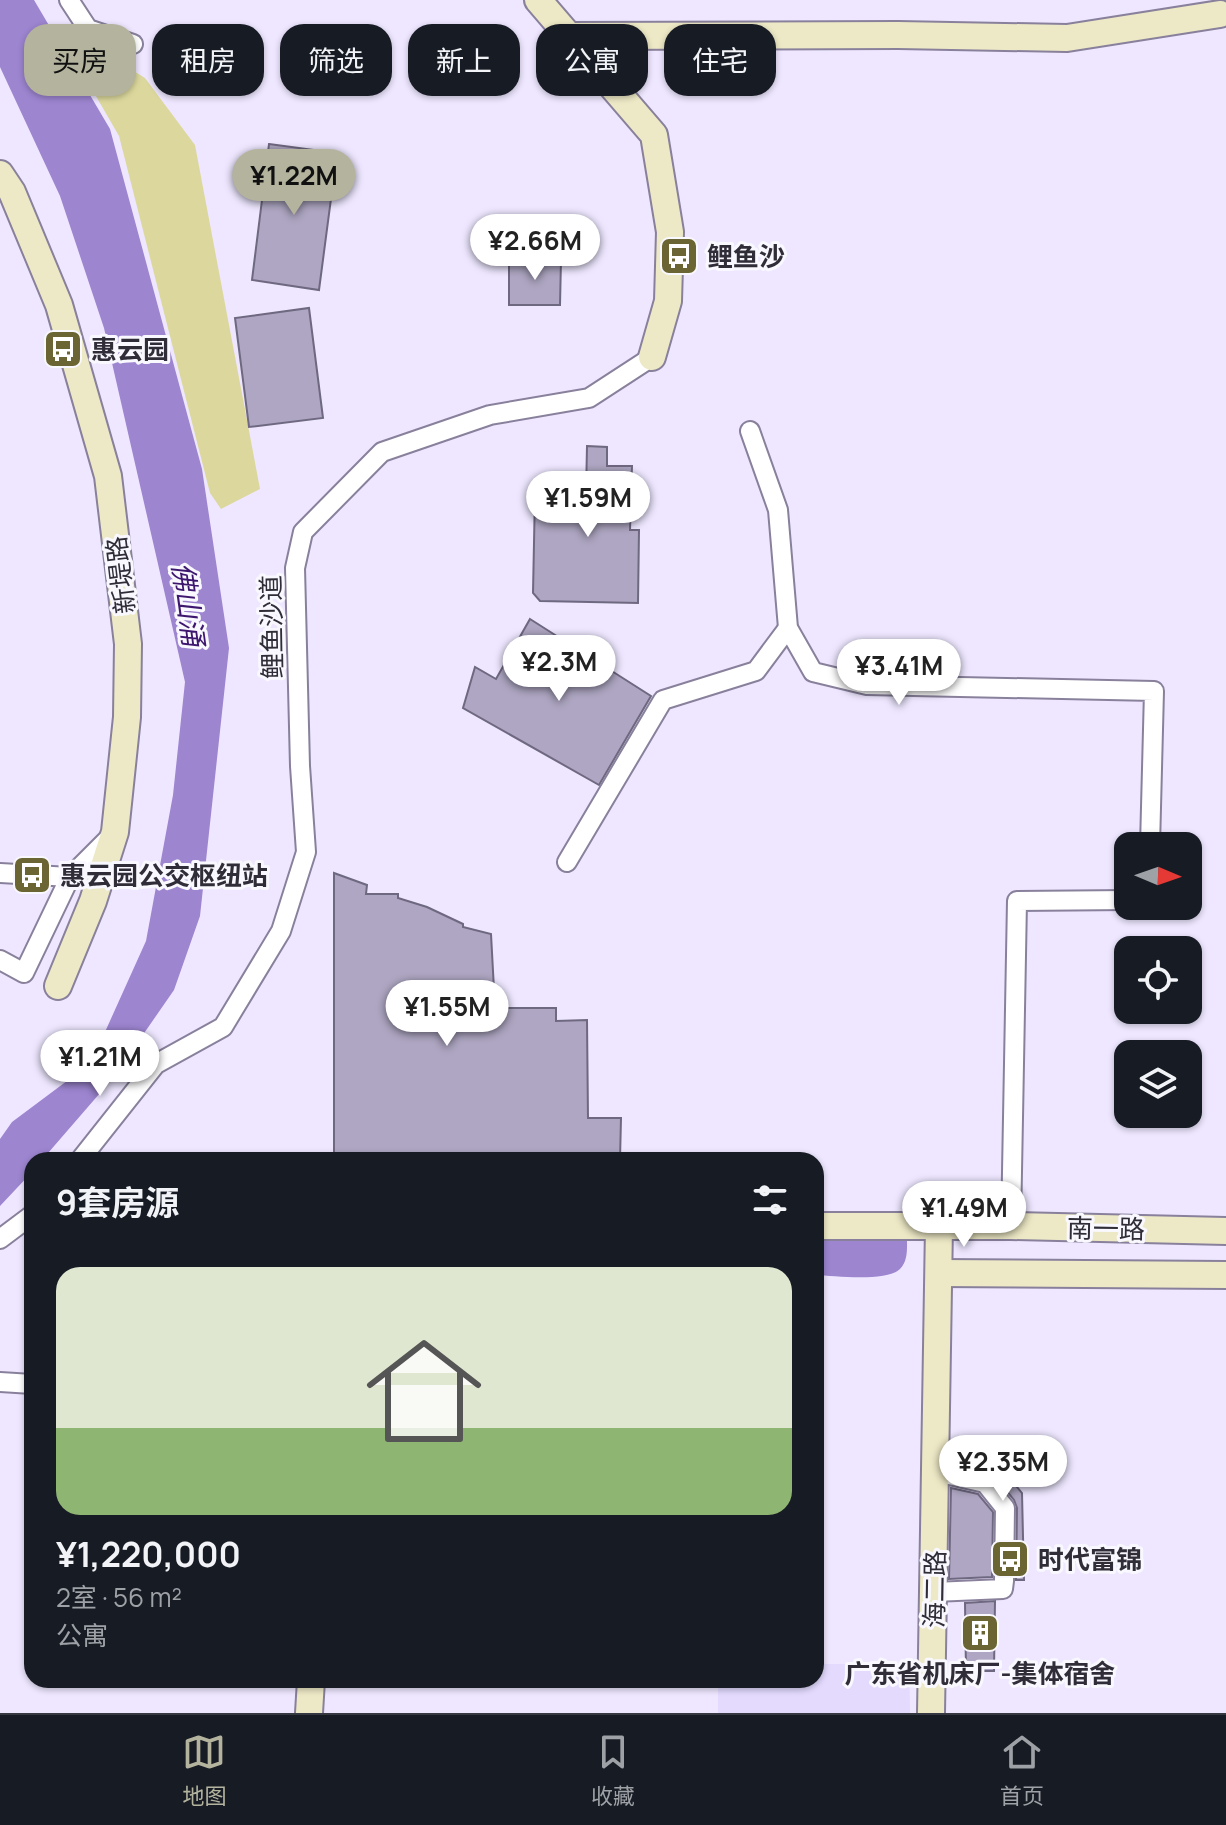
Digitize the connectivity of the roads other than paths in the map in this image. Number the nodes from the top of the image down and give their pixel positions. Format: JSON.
{"nodes":[{"id":1,"x":69,"y":0,"type":"edge"},
{"id":2,"x":538,"y":0,"type":"edge"},
{"id":3,"x":1223,"y":13,"type":"edge"},
{"id":4,"x":85,"y":24,"type":"edge"},
{"id":5,"x":559,"y":24,"type":"edge"},
{"id":6,"x":648,"y":36,"type":"edge"},
{"id":7,"x":621,"y":96,"type":"edge"},
{"id":8,"x":0,"y":174,"type":"edge"},
{"id":9,"x":652,"y":357,"type":"joint"},
{"id":10,"x":750,"y":431,"type":"dead end"},
{"id":11,"x":788,"y":628,"type":"junction"},
{"id":12,"x":115,"y":832,"type":"junction"},
{"id":13,"x":1150,"y":832,"type":"edge"},
{"id":14,"x":567,"y":862,"type":"dead end"},
{"id":15,"x":0,"y":873,"type":"edge"},
{"id":16,"x":70,"y":877,"type":"junction"},
{"id":17,"x":1114,"y":900,"type":"edge"},
{"id":18,"x":0,"y":960,"type":"edge"},
{"id":19,"x":58,"y":986,"type":"dead end"},
{"id":20,"x":86,"y":1152,"type":"edge"},
{"id":21,"x":24,"y":1221,"type":"edge"},
{"id":22,"x":824,"y":1226,"type":"edge"},
{"id":23,"x":939,"y":1226,"type":"junction"},
{"id":24,"x":1011,"y":1226,"type":"junction"},
{"id":25,"x":1226,"y":1231,"type":"edge"},
{"id":26,"x":0,"y":1239,"type":"edge"},
{"id":27,"x":939,"y":1273,"type":"junction"},
{"id":28,"x":1226,"y":1275,"type":"edge"},
{"id":29,"x":0,"y":1382,"type":"edge"},
{"id":30,"x":24,"y":1384,"type":"edge"},
{"id":31,"x":936,"y":1472,"type":"junction"},
{"id":32,"x":934,"y":1592,"type":"junction"},
{"id":33,"x":311,"y":1688,"type":"edge"},
{"id":34,"x":309,"y":1713,"type":"edge"},
{"id":35,"x":931,"y":1713,"type":"edge"}],
"edges":[{"from":1,"to":4,"type":"street"},
{"from":2,"to":5,"type":"street"},
{"from":3,"to":6,"type":"street"},
{"from":7,"to":9,"type":"street"},
{"from":8,"to":12,"type":"street","name":"新堤路"},
{"from":9,"to":20,"type":"street","name":"鲤鱼沙道"},
{"from":10,"to":11,"type":"street"},
{"from":11,"to":13,"type":"street"},
{"from":11,"to":14,"type":"street"},
{"from":12,"to":16,"type":"street"},
{"from":12,"to":19,"type":"street","name":"新堤路"},
{"from":15,"to":16,"type":"street"},
{"from":16,"to":18,"type":"street"},
{"from":17,"to":24,"type":"street"},
{"from":21,"to":26,"type":"street"},
{"from":22,"to":23,"type":"street","name":"南一路"},
{"from":23,"to":24,"type":"street","name":"南一路"},
{"from":23,"to":27,"type":"street","name":"海二路"},
{"from":24,"to":25,"type":"street","name":"南一路"},
{"from":27,"to":28,"type":"street","name":"南一路"},
{"from":27,"to":31,"type":"street","name":"海二路"},
{"from":29,"to":30,"type":"street"},
{"from":31,"to":32,"type":"street","name":"海二路"},
{"from":31,"to":32,"type":"street"},
{"from":32,"to":35,"type":"street","name":"海二路"},
{"from":33,"to":34,"type":"street"}]}
